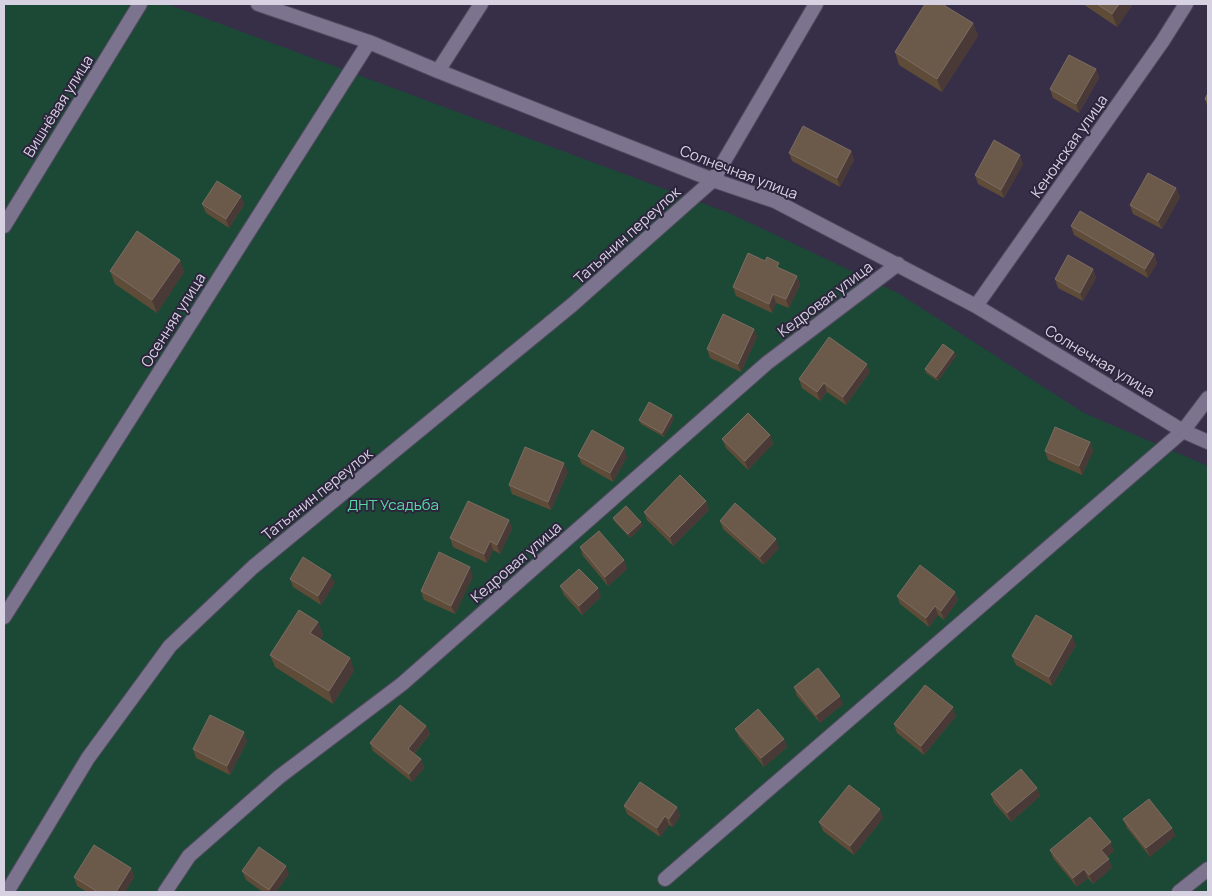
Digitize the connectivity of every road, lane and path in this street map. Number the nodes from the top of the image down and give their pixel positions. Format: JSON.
{"nodes":[{"id":1,"x":140,"y":4,"type":"edge"},
{"id":2,"x":258,"y":4,"type":"edge"},
{"id":3,"x":482,"y":4,"type":"edge"},
{"id":4,"x":816,"y":4,"type":"edge"},
{"id":5,"x":1186,"y":4,"type":"edge"},
{"id":6,"x":369,"y":42,"type":"junction"},
{"id":7,"x":438,"y":71,"type":"junction"},
{"id":8,"x":713,"y":180,"type":"junction"},
{"id":9,"x":4,"y":226,"type":"edge"},
{"id":10,"x":898,"y":264,"type":"junction"},
{"id":11,"x":976,"y":306,"type":"junction"},
{"id":12,"x":1208,"y":398,"type":"edge"},
{"id":13,"x":1183,"y":431,"type":"junction"},
{"id":14,"x":1208,"y":442,"type":"edge"},
{"id":15,"x":4,"y":617,"type":"edge"},
{"id":16,"x":1208,"y":869,"type":"edge"},
{"id":17,"x":665,"y":879,"type":"dead end"},
{"id":18,"x":7,"y":892,"type":"edge"},
{"id":19,"x":164,"y":892,"type":"edge"},
{"id":20,"x":1179,"y":892,"type":"edge"}],
"edges":[{"from":1,"to":9,"type":"street","name":"Вишнёвая улица"},
{"from":2,"to":6,"type":"street","name":"Солнечная улица"},
{"from":3,"to":7,"type":"street"},
{"from":4,"to":8,"type":"street","name":"Татьянин переулок"},
{"from":5,"to":11,"type":"street","name":"Кенонская улица"},
{"from":6,"to":7,"type":"street","name":"Солнечная улица"},
{"from":6,"to":15,"type":"street","name":"Осенняя улица"},
{"from":7,"to":8,"type":"street","name":"Солнечная улица"},
{"from":8,"to":10,"type":"street","name":"Солнечная улица"},
{"from":8,"to":18,"type":"street","name":"Татьянин переулок"},
{"from":10,"to":11,"type":"street","name":"Солнечная улица"},
{"from":10,"to":19,"type":"street","name":"Кедровая улица"},
{"from":11,"to":13,"type":"street","name":"Солнечная улица"},
{"from":12,"to":13,"type":"street"},
{"from":13,"to":14,"type":"street","name":"Солнечная улица"},
{"from":13,"to":17,"type":"street"},
{"from":16,"to":20,"type":"street"}]}
